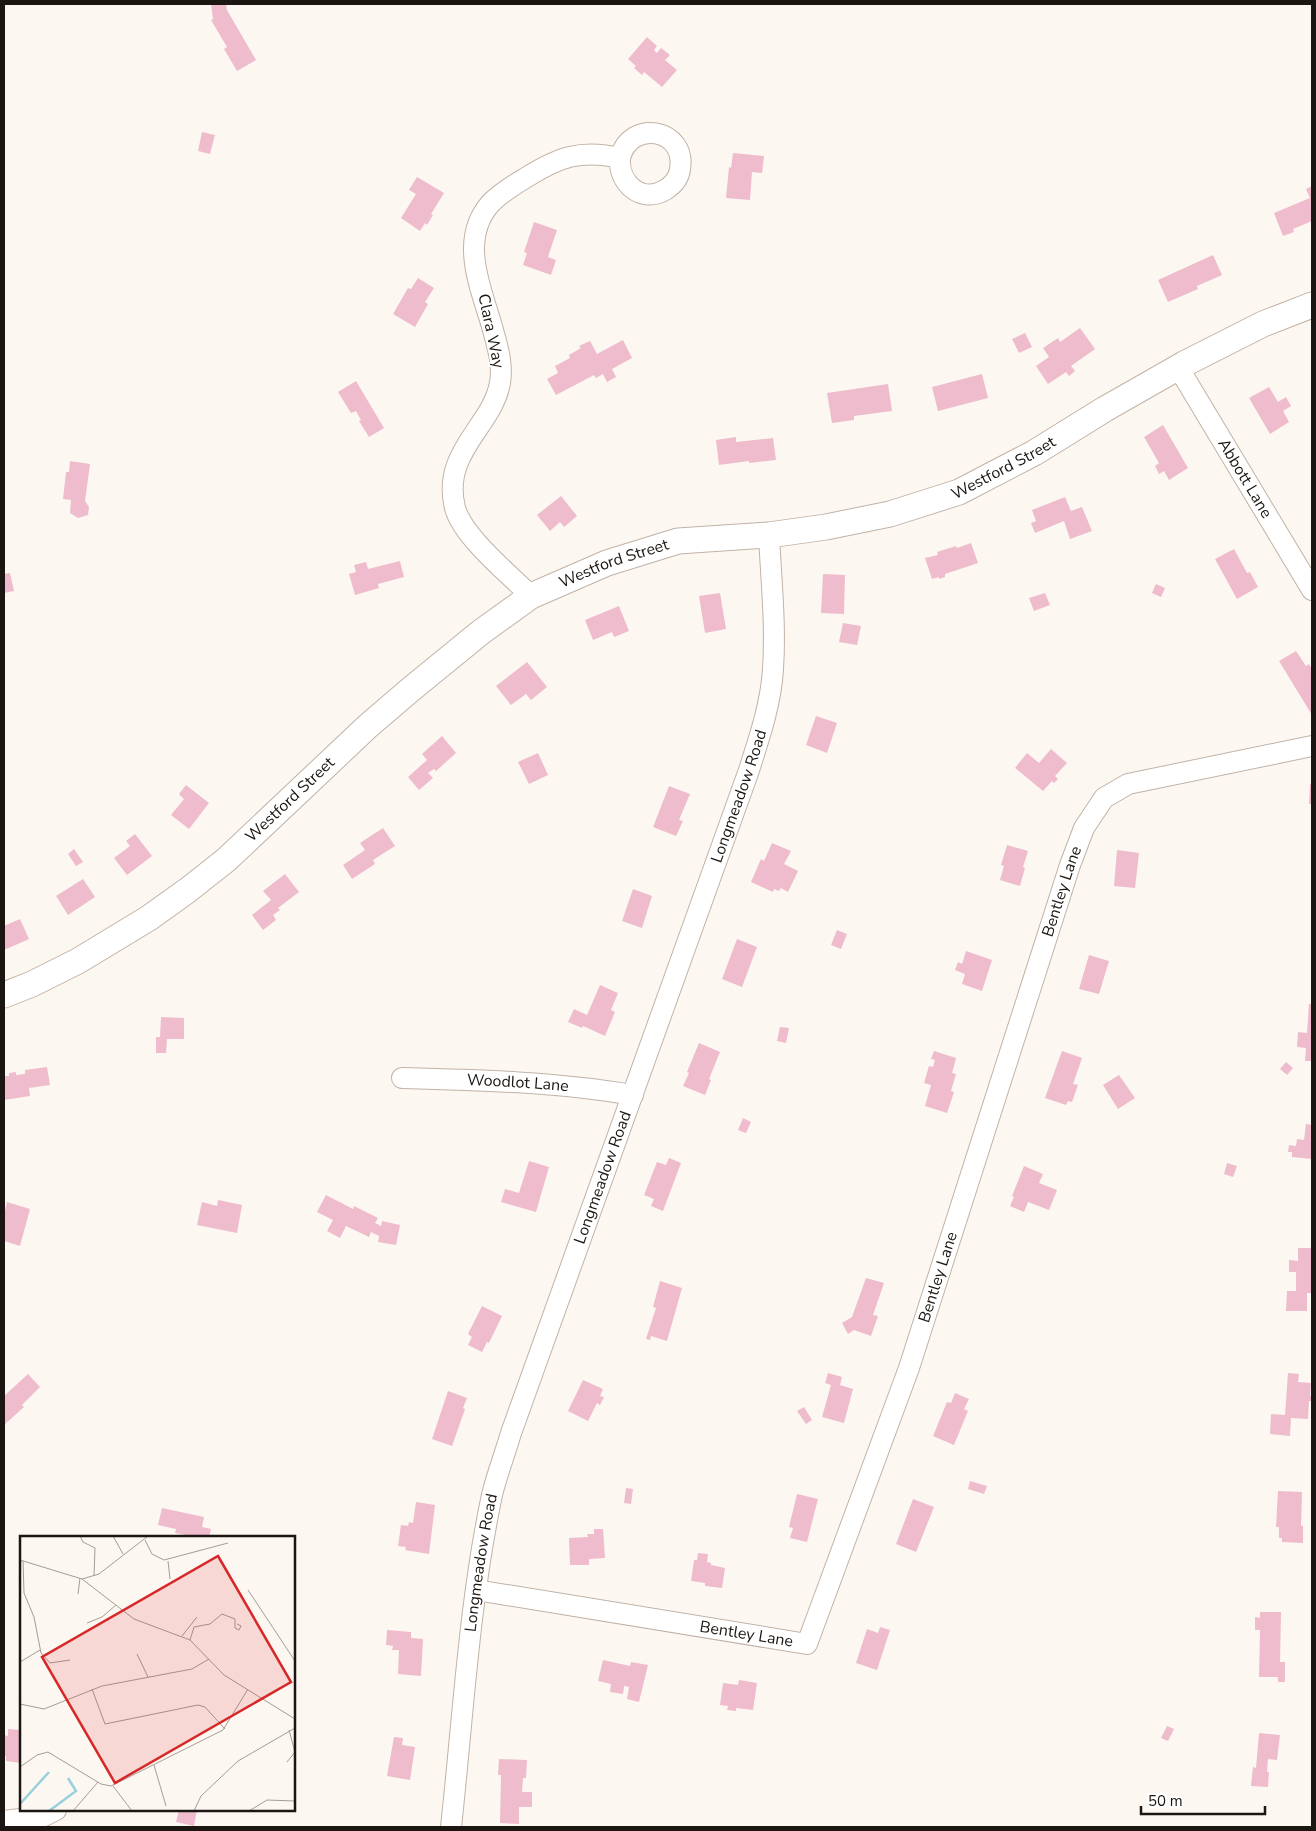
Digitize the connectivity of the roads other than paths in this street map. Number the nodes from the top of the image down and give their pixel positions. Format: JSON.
{"nodes":[{"id":1,"x":620,"y":158,"type":"dead end"},
{"id":2,"x":1312,"y":305,"type":"edge"},
{"id":3,"x":1178,"y":367,"type":"junction"},
{"id":4,"x":769,"y":535,"type":"junction"},
{"id":5,"x":1312,"y":590,"type":"edge"},
{"id":6,"x":531,"y":596,"type":"junction"},
{"id":7,"x":1312,"y":746,"type":"edge"},
{"id":8,"x":4,"y":995,"type":"edge"},
{"id":9,"x":402,"y":1078,"type":"dead end"},
{"id":10,"x":632,"y":1095,"type":"junction"},
{"id":11,"x":476,"y":1590,"type":"junction"},
{"id":12,"x":54,"y":1811,"type":"edge"},
{"id":13,"x":4,"y":1821,"type":"edge"},
{"id":14,"x":451,"y":1827,"type":"edge"}],
"edges":[{"from":1,"to":6,"type":"street","name":"Clara Way"},
{"from":2,"to":3,"type":"main road","name":"Westford Street"},
{"from":3,"to":4,"type":"main road","name":"Westford Street"},
{"from":3,"to":5,"type":"street","name":"Abbott Lane"},
{"from":4,"to":6,"type":"main road","name":"Westford Street"},
{"from":4,"to":10,"type":"street","name":"Longmeadow Road"},
{"from":6,"to":8,"type":"main road","name":"Westford Street"},
{"from":7,"to":11,"type":"street","name":"Bentley Lane"},
{"from":9,"to":10,"type":"street","name":"Woodlot Lane"},
{"from":10,"to":11,"type":"street","name":"Longmeadow Road"},
{"from":11,"to":14,"type":"street","name":"Longmeadow Road"},
{"from":12,"to":13,"type":"street"}]}
